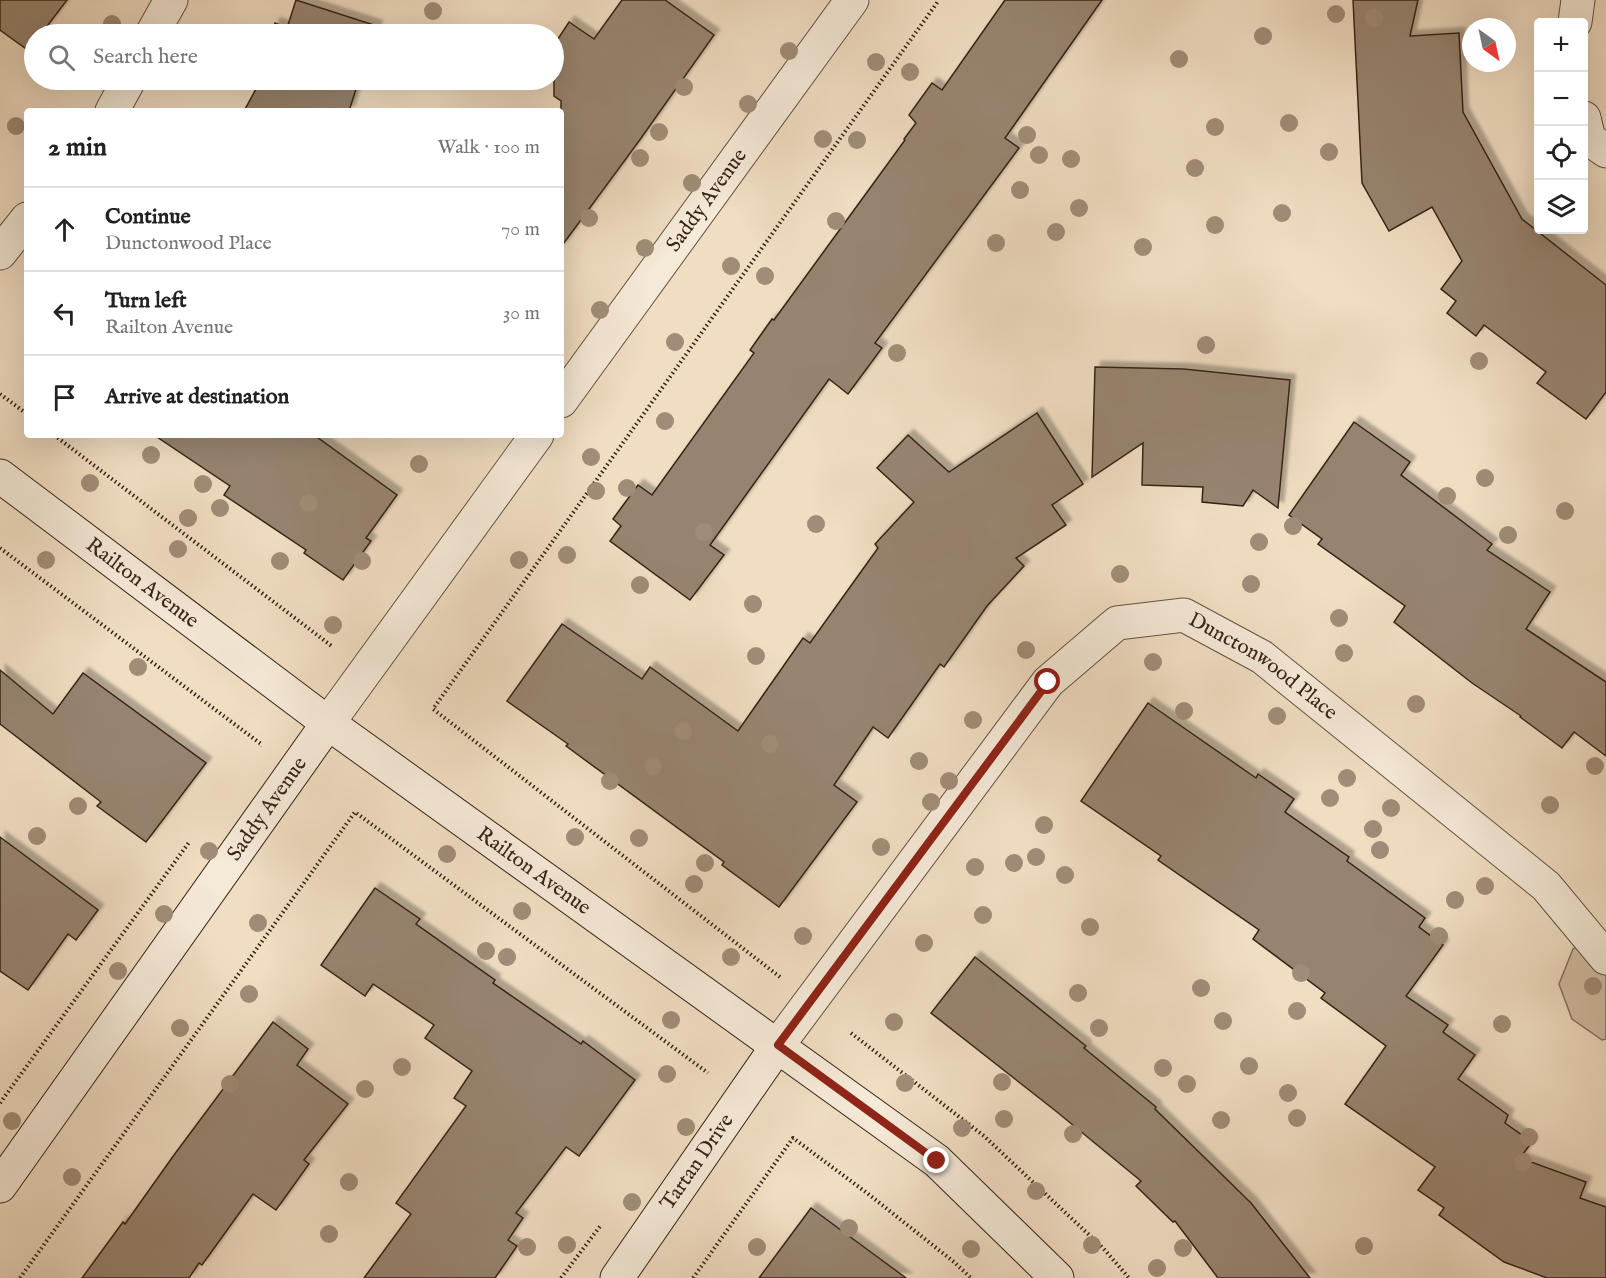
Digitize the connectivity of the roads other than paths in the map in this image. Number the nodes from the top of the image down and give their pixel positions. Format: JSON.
{"nodes":[{"id":1,"x":171,"y":0,"type":"edge"},
{"id":2,"x":852,"y":0,"type":"edge"},
{"id":3,"x":1578,"y":0,"type":"edge"},
{"id":4,"x":1576,"y":18,"type":"edge"},
{"id":5,"x":158,"y":24,"type":"edge"},
{"id":6,"x":124,"y":90,"type":"edge"},
{"id":7,"x":114,"y":108,"type":"edge"},
{"id":8,"x":1586,"y":126,"type":"edge"},
{"id":9,"x":1606,"y":152,"type":"edge"},
{"id":10,"x":24,"y":223,"type":"edge"},
{"id":11,"x":0,"y":253,"type":"edge"},
{"id":12,"x":564,"y":397,"type":"edge"},
{"id":13,"x":535,"y":438,"type":"edge"},
{"id":14,"x":0,"y":477,"type":"edge"},
{"id":15,"x":328,"y":723,"type":"junction"},
{"id":16,"x":1606,"y":958,"type":"edge"},
{"id":17,"x":778,"y":1045,"type":"junction"},
{"id":18,"x":0,"y":1186,"type":"edge"},
{"id":19,"x":617,"y":1278,"type":"edge"},
{"id":20,"x":1058,"y":1278,"type":"edge"}],
"edges":[{"from":1,"to":5,"type":"street"},
{"from":2,"to":12,"type":"street","name":"Saddy Avenue"},
{"from":3,"to":4,"type":"street"},
{"from":6,"to":7,"type":"street"},
{"from":8,"to":9,"type":"street"},
{"from":10,"to":11,"type":"street"},
{"from":13,"to":15,"type":"street","name":"Saddy Avenue"},
{"from":14,"to":15,"type":"street","name":"Railton Avenue"},
{"from":15,"to":17,"type":"street","name":"Railton Avenue"},
{"from":15,"to":18,"type":"street","name":"Saddy Avenue"},
{"from":16,"to":17,"type":"street","name":"Dunctonwood Place"},
{"from":17,"to":19,"type":"street","name":"Tartan Drive"},
{"from":17,"to":20,"type":"street","name":"Railton Avenue"}]}
